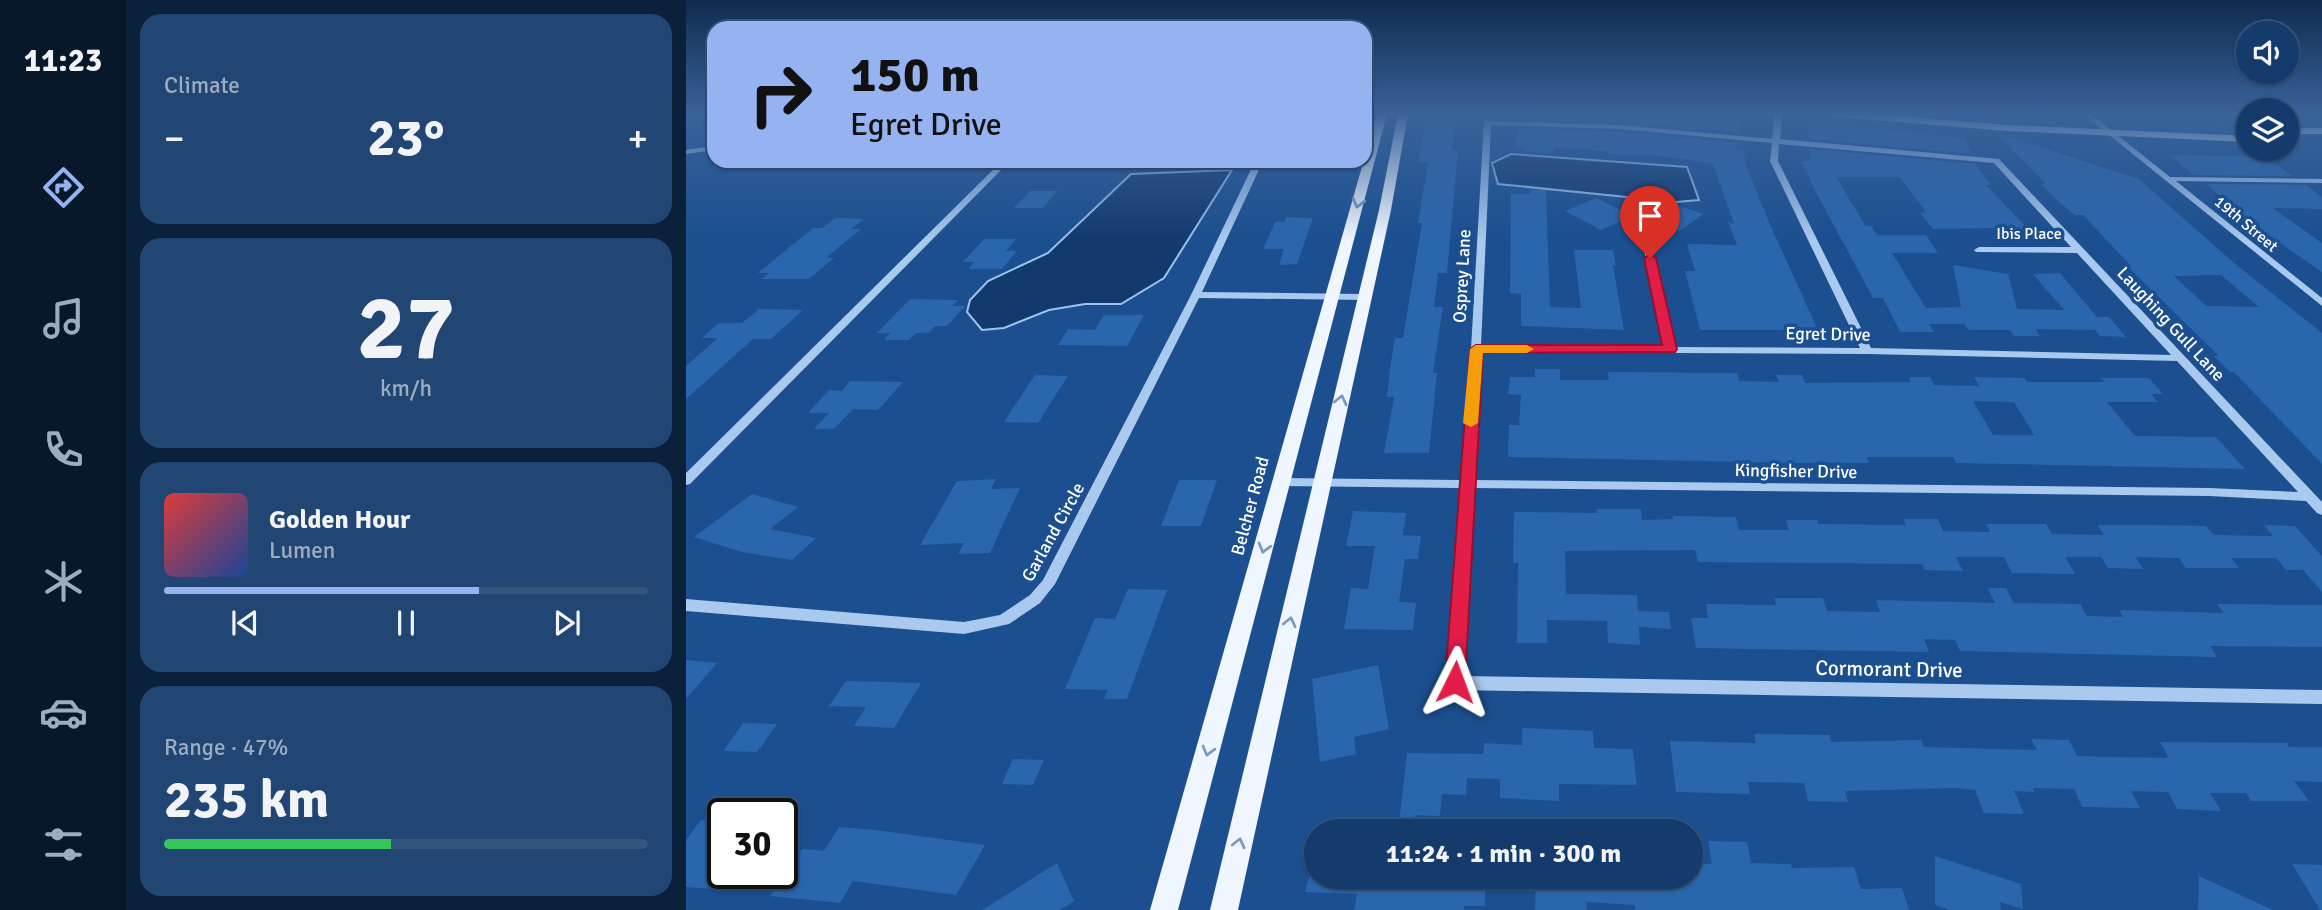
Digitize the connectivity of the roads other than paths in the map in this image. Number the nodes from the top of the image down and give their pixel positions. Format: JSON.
{"nodes":[{"id":1,"x":1395,"y":156,"type":"edge"},
{"id":2,"x":1485,"y":156,"type":"edge"},
{"id":3,"x":1774,"y":156,"type":"edge"},
{"id":4,"x":1946,"y":156,"type":"edge"},
{"id":5,"x":2141,"y":156,"type":"edge"},
{"id":6,"x":999,"y":168,"type":"edge"},
{"id":7,"x":1256,"y":168,"type":"edge"},
{"id":8,"x":1368,"y":168,"type":"edge"},
{"id":9,"x":2171,"y":179,"type":"junction"},
{"id":10,"x":2322,"y":181,"type":"edge"},
{"id":11,"x":1645,"y":235,"type":"dead end"},
{"id":12,"x":1979,"y":250,"type":"dead end"},
{"id":13,"x":2078,"y":250,"type":"junction"},
{"id":14,"x":1196,"y":295,"type":"junction"},
{"id":15,"x":1333,"y":297,"type":"junction"},
{"id":16,"x":1364,"y":297,"type":"junction"},
{"id":17,"x":2322,"y":303,"type":"edge"},
{"id":18,"x":1476,"y":349,"type":"junction"},
{"id":19,"x":1670,"y":349,"type":"junction"},
{"id":20,"x":1867,"y":351,"type":"junction"},
{"id":21,"x":2179,"y":358,"type":"junction"},
{"id":22,"x":686,"y":481,"type":"edge"},
{"id":23,"x":1282,"y":482,"type":"junction"},
{"id":24,"x":1322,"y":482,"type":"junction"},
{"id":25,"x":1466,"y":484,"type":"junction"},
{"id":26,"x":2309,"y":497,"type":"junction"},
{"id":27,"x":2322,"y":510,"type":"edge"},
{"id":28,"x":686,"y":605,"type":"edge"},
{"id":29,"x":1455,"y":682,"type":"joint"},
{"id":30,"x":2322,"y":697,"type":"edge"},
{"id":31,"x":1164,"y":910,"type":"edge"},
{"id":32,"x":1224,"y":910,"type":"edge"}],
"edges":[{"from":1,"to":16,"type":"main road"},
{"from":2,"to":18,"type":"street","name":"Osprey Lane"},
{"from":3,"to":20,"type":"street"},
{"from":4,"to":13,"type":"street","name":"Laughing Gull Lane"},
{"from":5,"to":9,"type":"street","name":"19th Street"},
{"from":6,"to":22,"type":"street"},
{"from":7,"to":14,"type":"street","name":"Garland Circle"},
{"from":8,"to":15,"type":"main road","name":"Belcher Road","one_way":true},
{"from":9,"to":10,"type":"street"},
{"from":9,"to":17,"type":"street","name":"19th Street"},
{"from":11,"to":19,"type":"street"},
{"from":12,"to":13,"type":"street","name":"Ibis Place"},
{"from":13,"to":21,"type":"street","name":"Laughing Gull Lane"},
{"from":14,"to":15,"type":"street"},
{"from":14,"to":28,"type":"street","name":"Garland Circle"},
{"from":15,"to":16,"type":"street"},
{"from":15,"to":23,"type":"main road","name":"Belcher Road"},
{"from":24,"to":16,"type":"main road","one_way":true},
{"from":18,"to":19,"type":"street","name":"Egret Drive"},
{"from":18,"to":25,"type":"street","name":"Osprey Lane"},
{"from":19,"to":20,"type":"street","name":"Egret Drive"},
{"from":20,"to":21,"type":"street","name":"Egret Drive"},
{"from":21,"to":26,"type":"street","name":"Laughing Gull Lane"},
{"from":23,"to":24,"type":"street","name":"Kingfisher Drive"},
{"from":23,"to":31,"type":"main road","name":"Belcher Road","one_way":true},
{"from":24,"to":25,"type":"street","name":"Kingfisher Drive"},
{"from":32,"to":24,"type":"main road","one_way":true},
{"from":25,"to":26,"type":"street","name":"Kingfisher Drive"},
{"from":25,"to":29,"type":"street","name":"Osprey Lane"},
{"from":26,"to":27,"type":"street","name":"Laughing Gull Lane"},
{"from":29,"to":30,"type":"street","name":"Cormorant Drive"}]}
